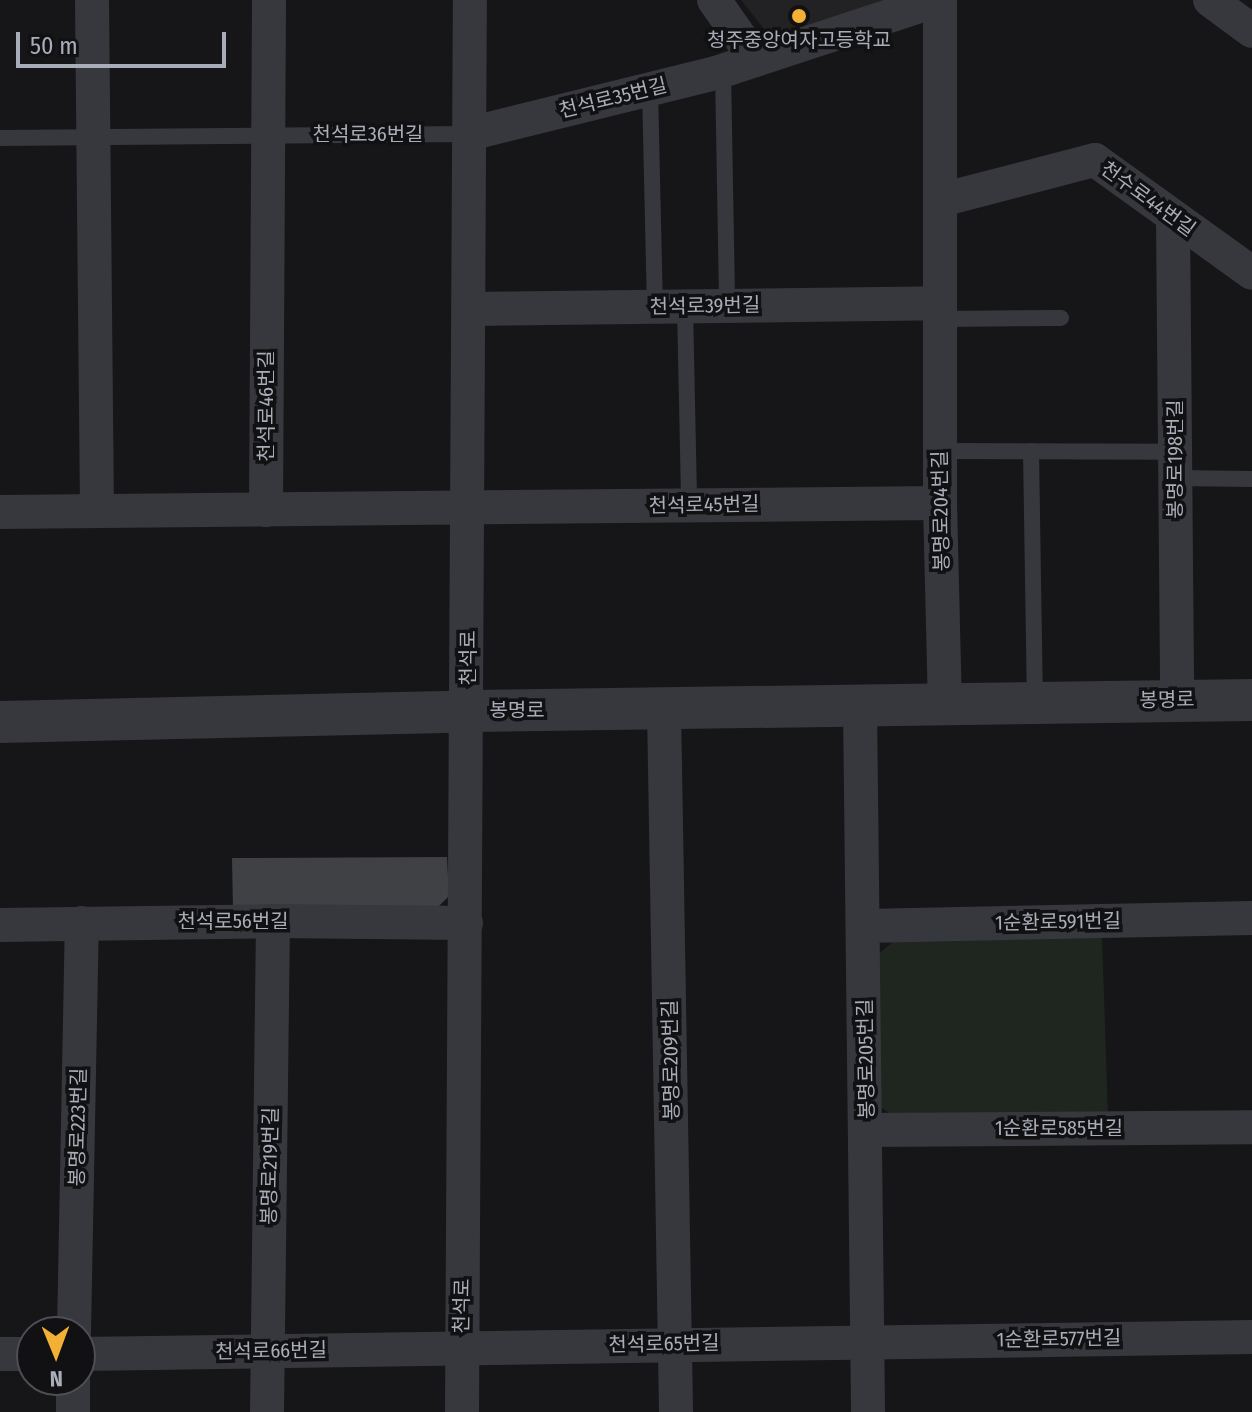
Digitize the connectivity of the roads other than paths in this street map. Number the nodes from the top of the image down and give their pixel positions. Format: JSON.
{"nodes":[{"id":1,"x":92,"y":0,"type":"edge"},
{"id":2,"x":269,"y":0,"type":"edge"},
{"id":3,"x":470,"y":0,"type":"edge"},
{"id":4,"x":714,"y":0,"type":"edge"},
{"id":5,"x":939,"y":0,"type":"edge"},
{"id":6,"x":1210,"y":0,"type":"edge"},
{"id":7,"x":1252,"y":31,"type":"edge"},
{"id":8,"x":756,"y":60,"type":"junction"},
{"id":9,"x":723,"y":70,"type":"junction"},
{"id":10,"x":650,"y":89,"type":"junction"},
{"id":11,"x":469,"y":134,"type":"junction"},
{"id":12,"x":267,"y":135,"type":"junction"},
{"id":13,"x":0,"y":138,"type":"edge"},
{"id":14,"x":93,"y":138,"type":"junction"},
{"id":15,"x":941,"y":200,"type":"junction"},
{"id":16,"x":1173,"y":218,"type":"junction"},
{"id":17,"x":1252,"y":273,"type":"edge"},
{"id":18,"x":670,"y":306,"type":"junction"},
{"id":19,"x":727,"y":306,"type":"junction"},
{"id":20,"x":470,"y":309,"type":"junction"},
{"id":21,"x":940,"y":311,"type":"junction"},
{"id":22,"x":1061,"y":318,"type":"dead end"},
{"id":23,"x":940,"y":451,"type":"junction"},
{"id":24,"x":1031,"y":451,"type":"junction"},
{"id":25,"x":1175,"y":465,"type":"junction"},
{"id":26,"x":1252,"y":479,"type":"edge"},
{"id":27,"x":940,"y":503,"type":"junction"},
{"id":28,"x":689,"y":505,"type":"junction"},
{"id":29,"x":468,"y":508,"type":"junction"},
{"id":30,"x":266,"y":510,"type":"junction"},
{"id":31,"x":97,"y":511,"type":"junction"},
{"id":32,"x":0,"y":512,"type":"edge"},
{"id":33,"x":1177,"y":700,"type":"junction"},
{"id":34,"x":1252,"y":700,"type":"edge"},
{"id":35,"x":1035,"y":702,"type":"junction"},
{"id":36,"x":945,"y":704,"type":"junction"},
{"id":37,"x":860,"y":705,"type":"junction"},
{"id":38,"x":664,"y":709,"type":"junction"},
{"id":39,"x":468,"y":711,"type":"junction"},
{"id":40,"x":0,"y":722,"type":"edge"},
{"id":41,"x":1252,"y":918,"type":"edge"},
{"id":42,"x":273,"y":921,"type":"junction"},
{"id":43,"x":82,"y":923,"type":"junction"},
{"id":44,"x":466,"y":923,"type":"junction"},
{"id":45,"x":0,"y":925,"type":"edge"},
{"id":46,"x":865,"y":926,"type":"junction"},
{"id":47,"x":1252,"y":1127,"type":"edge"},
{"id":48,"x":867,"y":1130,"type":"junction"},
{"id":49,"x":74,"y":1316,"type":"edge"},
{"id":50,"x":1252,"y":1337,"type":"edge"},
{"id":51,"x":866,"y":1341,"type":"junction"},
{"id":52,"x":676,"y":1344,"type":"junction"},
{"id":53,"x":462,"y":1348,"type":"junction"},
{"id":54,"x":267,"y":1350,"type":"junction"},
{"id":55,"x":96,"y":1354,"type":"edge"},
{"id":56,"x":267,"y":1412,"type":"edge"},
{"id":57,"x":462,"y":1412,"type":"edge"},
{"id":58,"x":676,"y":1412,"type":"edge"},
{"id":59,"x":868,"y":1412,"type":"edge"}],
"edges":[{"from":1,"to":14,"type":"street"},
{"from":2,"to":12,"type":"street"},
{"from":3,"to":11,"type":"street","name":"천석로"},
{"from":4,"to":8,"type":"street"},
{"from":5,"to":8,"type":"street","name":"천석로35번길"},
{"from":5,"to":15,"type":"street","name":"봉명로204번길"},
{"from":6,"to":7,"type":"street"},
{"from":8,"to":9,"type":"street","name":"천석로35번길"},
{"from":9,"to":10,"type":"street","name":"천석로35번길"},
{"from":9,"to":19,"type":"lane"},
{"from":10,"to":11,"type":"street","name":"천석로35번길"},
{"from":10,"to":18,"type":"lane"},
{"from":11,"to":12,"type":"lane","name":"천석로36번길"},
{"from":11,"to":20,"type":"street","name":"천석로"},
{"from":12,"to":14,"type":"lane","name":"천석로36번길"},
{"from":12,"to":30,"type":"street","name":"천석로46번길"},
{"from":13,"to":14,"type":"lane","name":"천석로36번길"},
{"from":14,"to":31,"type":"street"},
{"from":15,"to":16,"type":"street","name":"천수로44번길"},
{"from":15,"to":21,"type":"street","name":"봉명로204번길"},
{"from":16,"to":17,"type":"street","name":"천수로44번길"},
{"from":16,"to":25,"type":"street","name":"봉명로198번길"},
{"from":18,"to":19,"type":"street","name":"천석로39번길"},
{"from":18,"to":20,"type":"street","name":"천석로39번길"},
{"from":18,"to":28,"type":"lane"},
{"from":19,"to":21,"type":"street","name":"천석로39번길"},
{"from":20,"to":29,"type":"street","name":"천석로"},
{"from":21,"to":22,"type":"lane"},
{"from":21,"to":23,"type":"street","name":"봉명로204번길"},
{"from":23,"to":24,"type":"lane"},
{"from":23,"to":27,"type":"street","name":"봉명로204번길"},
{"from":24,"to":25,"type":"lane"},
{"from":24,"to":35,"type":"lane"},
{"from":25,"to":26,"type":"lane"},
{"from":25,"to":33,"type":"street","name":"봉명로198번길"},
{"from":27,"to":28,"type":"street","name":"천석로45번길"},
{"from":27,"to":36,"type":"street","name":"봉명로204번길"},
{"from":28,"to":29,"type":"street","name":"천석로45번길"},
{"from":29,"to":30,"type":"street"},
{"from":29,"to":39,"type":"street","name":"천석로"},
{"from":30,"to":31,"type":"street"},
{"from":31,"to":32,"type":"street"},
{"from":33,"to":34,"type":"street","name":"봉명로"},
{"from":33,"to":35,"type":"street","name":"봉명로"},
{"from":35,"to":36,"type":"street","name":"봉명로"},
{"from":36,"to":37,"type":"street","name":"봉명로"},
{"from":37,"to":38,"type":"street","name":"봉명로"},
{"from":37,"to":46,"type":"street","name":"봉명로205번길"},
{"from":38,"to":39,"type":"street","name":"봉명로"},
{"from":38,"to":52,"type":"street","name":"봉명로209번길"},
{"from":39,"to":40,"type":"street","name":"봉명로"},
{"from":39,"to":44,"type":"street","name":"천석로"},
{"from":41,"to":46,"type":"street","name":"1순환로591번길"},
{"from":42,"to":43,"type":"street","name":"천석로56번길"},
{"from":42,"to":44,"type":"street","name":"천석로56번길"},
{"from":42,"to":54,"type":"street","name":"봉명로219번길"},
{"from":43,"to":45,"type":"street","name":"천석로56번길"},
{"from":43,"to":49,"type":"street","name":"봉명로223번길"},
{"from":44,"to":53,"type":"street","name":"천석로"},
{"from":46,"to":48,"type":"street","name":"봉명로205번길"},
{"from":47,"to":48,"type":"street","name":"1순환로585번길"},
{"from":48,"to":51,"type":"street","name":"봉명로205번길"},
{"from":50,"to":51,"type":"street","name":"1순환로577번길"},
{"from":51,"to":52,"type":"street","name":"천석로65번길"},
{"from":51,"to":59,"type":"street","name":"봉명로205번길"},
{"from":52,"to":53,"type":"street","name":"천석로65번길"},
{"from":52,"to":58,"type":"street","name":"봉명로209번길"},
{"from":53,"to":54,"type":"street","name":"천석로66번길"},
{"from":53,"to":57,"type":"street","name":"천석로"},
{"from":54,"to":55,"type":"street","name":"천석로66번길"},
{"from":54,"to":56,"type":"street","name":"봉명로219번길"}]}
